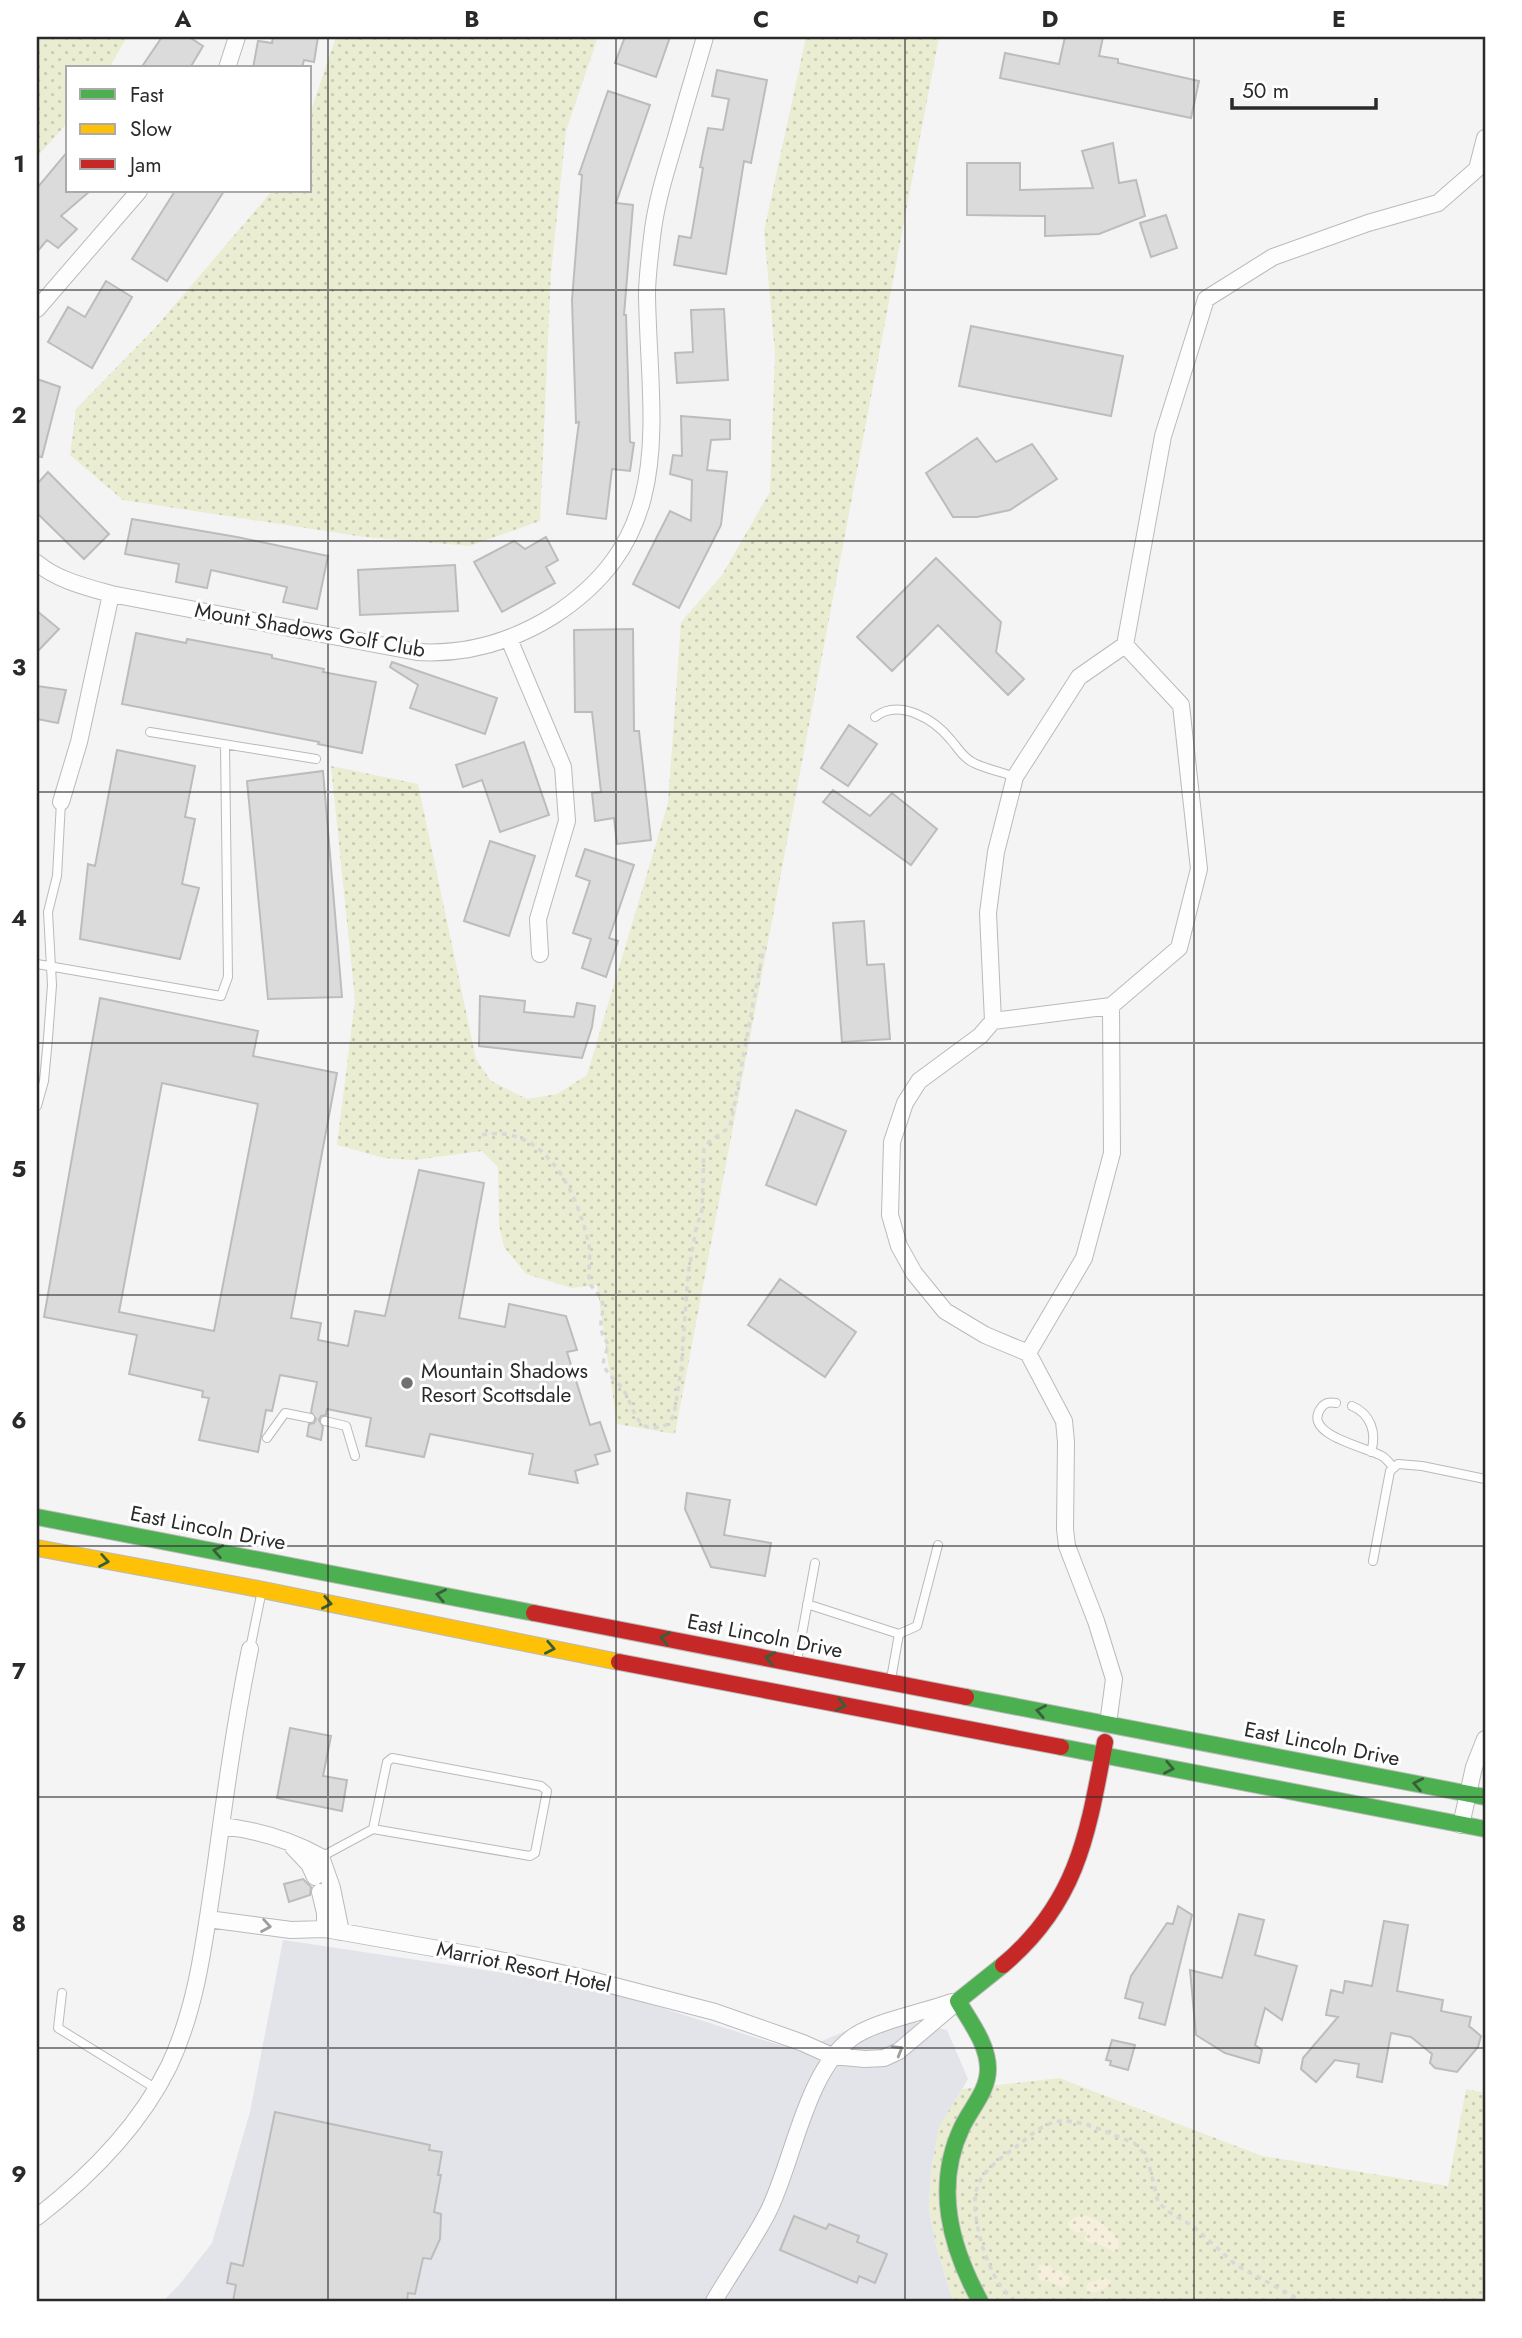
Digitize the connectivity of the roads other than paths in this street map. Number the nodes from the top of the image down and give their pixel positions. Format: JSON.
{"nodes":[{"id":1,"x":237,"y":37,"type":"edge"},
{"id":2,"x":705,"y":37,"type":"edge"},
{"id":3,"x":228,"y":66,"type":"edge"},
{"id":4,"x":1485,"y":138,"type":"edge"},
{"id":5,"x":138,"y":192,"type":"edge"},
{"id":6,"x":37,"y":309,"type":"edge"},
{"id":7,"x":37,"y":563,"type":"edge"},
{"id":8,"x":111,"y":594,"type":"junction"},
{"id":9,"x":509,"y":639,"type":"junction"},
{"id":10,"x":1125,"y":645,"type":"junction"},
{"id":11,"x":875,"y":717,"type":"dead end"},
{"id":12,"x":150,"y":732,"type":"dead end"},
{"id":13,"x":225,"y":744,"type":"junction"},
{"id":14,"x":316,"y":759,"type":"dead end"},
{"id":15,"x":1015,"y":777,"type":"junction"},
{"id":16,"x":61,"y":802,"type":"joint"},
{"id":17,"x":540,"y":954,"type":"dead end"},
{"id":18,"x":37,"y":964,"type":"edge"},
{"id":19,"x":50,"y":967,"type":"junction"},
{"id":20,"x":1111,"y":1006,"type":"junction"},
{"id":21,"x":993,"y":1021,"type":"junction"},
{"id":22,"x":40,"y":1080,"type":"edge"},
{"id":23,"x":37,"y":1106,"type":"edge"},
{"id":24,"x":1028,"y":1353,"type":"junction"},
{"id":25,"x":1336,"y":1403,"type":"dead end"},
{"id":26,"x":1352,"y":1406,"type":"dead end"},
{"id":27,"x":310,"y":1418,"type":"dead end"},
{"id":28,"x":325,"y":1421,"type":"dead end"},
{"id":29,"x":267,"y":1438,"type":"dead end"},
{"id":30,"x":1371,"y":1452,"type":"junction"},
{"id":31,"x":355,"y":1456,"type":"dead end"},
{"id":32,"x":1394,"y":1468,"type":"junction"},
{"id":33,"x":1485,"y":1479,"type":"edge"},
{"id":34,"x":37,"y":1517,"type":"edge"},
{"id":35,"x":938,"y":1545,"type":"dead end"},
{"id":36,"x":37,"y":1548,"type":"edge"},
{"id":37,"x":1373,"y":1560,"type":"dead end"},
{"id":38,"x":815,"y":1563,"type":"dead end"},
{"id":39,"x":214,"y":1581,"type":"junction"},
{"id":40,"x":370,"y":1581,"type":"junction"},
{"id":41,"x":262,"y":1590,"type":"junction"},
{"id":42,"x":807,"y":1604,"type":"junction"},
{"id":43,"x":899,"y":1634,"type":"junction"},
{"id":44,"x":250,"y":1649,"type":"joint"},
{"id":45,"x":732,"y":1651,"type":"junction"},
{"id":46,"x":797,"y":1664,"type":"junction"},
{"id":47,"x":890,"y":1682,"type":"junction"},
{"id":48,"x":725,"y":1683,"type":"junction"},
{"id":49,"x":1108,"y":1724,"type":"junction"},
{"id":50,"x":1485,"y":1739,"type":"edge"},
{"id":51,"x":1102,"y":1755,"type":"junction"},
{"id":52,"x":1468,"y":1794,"type":"junction"},
{"id":53,"x":1485,"y":1797,"type":"edge"},
{"id":54,"x":1461,"y":1825,"type":"junction"},
{"id":55,"x":221,"y":1826,"type":"junction"},
{"id":56,"x":373,"y":1829,"type":"junction"},
{"id":57,"x":1485,"y":1829,"type":"edge"},
{"id":58,"x":316,"y":1873,"type":"junction"},
{"id":59,"x":208,"y":1919,"type":"junction"},
{"id":60,"x":333,"y":1930,"type":"junction"},
{"id":61,"x":62,"y":1993,"type":"dead end"},
{"id":62,"x":958,"y":2001,"type":"junction"},
{"id":63,"x":832,"y":2056,"type":"junction"},
{"id":64,"x":155,"y":2088,"type":"junction"},
{"id":65,"x":37,"y":2217,"type":"edge"},
{"id":66,"x":714,"y":2301,"type":"edge"},
{"id":67,"x":980,"y":2301,"type":"edge"}],
"edges":[{"from":1,"to":3,"type":"street"},
{"from":2,"to":9,"type":"street","name":"Mount Shadows Golf Club"},
{"from":4,"to":10,"type":"street"},
{"from":5,"to":6,"type":"street"},
{"from":7,"to":8,"type":"street","name":"Mount Shadows Golf Club"},
{"from":8,"to":9,"type":"street","name":"Mount Shadows Golf Club"},
{"from":8,"to":16,"type":"street"},
{"from":9,"to":17,"type":"street"},
{"from":10,"to":15,"type":"street"},
{"from":10,"to":20,"type":"street"},
{"from":11,"to":15,"type":"lane"},
{"from":12,"to":13,"type":"lane"},
{"from":13,"to":14,"type":"lane"},
{"from":13,"to":19,"type":"lane"},
{"from":15,"to":21,"type":"street"},
{"from":16,"to":19,"type":"lane"},
{"from":18,"to":19,"type":"lane"},
{"from":19,"to":22,"type":"lane"},
{"from":20,"to":21,"type":"street"},
{"from":20,"to":24,"type":"street"},
{"from":21,"to":24,"type":"street"},
{"from":22,"to":23,"type":"lane"},
{"from":24,"to":49,"type":"street"},
{"from":25,"to":30,"type":"lane"},
{"from":26,"to":30,"type":"lane"},
{"from":27,"to":29,"type":"lane"},
{"from":28,"to":31,"type":"lane"},
{"from":30,"to":32,"type":"lane"},
{"from":32,"to":33,"type":"lane"},
{"from":32,"to":37,"type":"lane"},
{"from":40,"to":34,"type":"main road","name":"East Lincoln Drive","one_way":true},
{"from":35,"to":43,"type":"lane"},
{"from":36,"to":39,"type":"main road","one_way":true},
{"from":38,"to":42,"type":"lane"},
{"from":39,"to":40,"type":"main road"},
{"from":39,"to":41,"type":"main road"},
{"from":45,"to":40,"type":"main road","name":"East Lincoln Drive","one_way":true},
{"from":41,"to":44,"type":"lane"},
{"from":41,"to":48,"type":"main road","one_way":true},
{"from":42,"to":43,"type":"lane"},
{"from":42,"to":46,"type":"lane"},
{"from":43,"to":47,"type":"lane"},
{"from":44,"to":55,"type":"street"},
{"from":46,"to":45,"type":"main road","name":"East Lincoln Drive","one_way":true},
{"from":45,"to":48,"type":"main road"},
{"from":46,"to":47,"type":"main road","name":"East Lincoln Drive"},
{"from":49,"to":47,"type":"main road","name":"East Lincoln Drive","one_way":true},
{"from":48,"to":51,"type":"main road","one_way":true},
{"from":49,"to":51,"type":"main road"},
{"from":52,"to":49,"type":"main road","name":"East Lincoln Drive","one_way":true},
{"from":50,"to":52,"type":"street"},
{"from":51,"to":54,"type":"main road","one_way":true},
{"from":51,"to":62,"type":"main road"},
{"from":52,"to":53,"type":"main road","name":"East Lincoln Drive"},
{"from":52,"to":54,"type":"street"},
{"from":54,"to":57,"type":"main road"},
{"from":55,"to":58,"type":"street"},
{"from":55,"to":59,"type":"street"},
{"from":56,"to":56,"type":"lane"},
{"from":56,"to":58,"type":"lane"},
{"from":58,"to":60,"type":"street"},
{"from":58,"to":60,"type":"street"},
{"from":59,"to":60,"type":"street","name":"Marriot Resort Hotel","one_way":true},
{"from":59,"to":64,"type":"street"},
{"from":60,"to":63,"type":"street","name":"Marriot Resort Hotel"},
{"from":61,"to":64,"type":"lane"},
{"from":62,"to":63,"type":"street"},
{"from":63,"to":62,"type":"street","name":"Marriot Resort Hotel","one_way":true},
{"from":62,"to":67,"type":"main road"},
{"from":63,"to":66,"type":"street"},
{"from":64,"to":65,"type":"street"}]}
